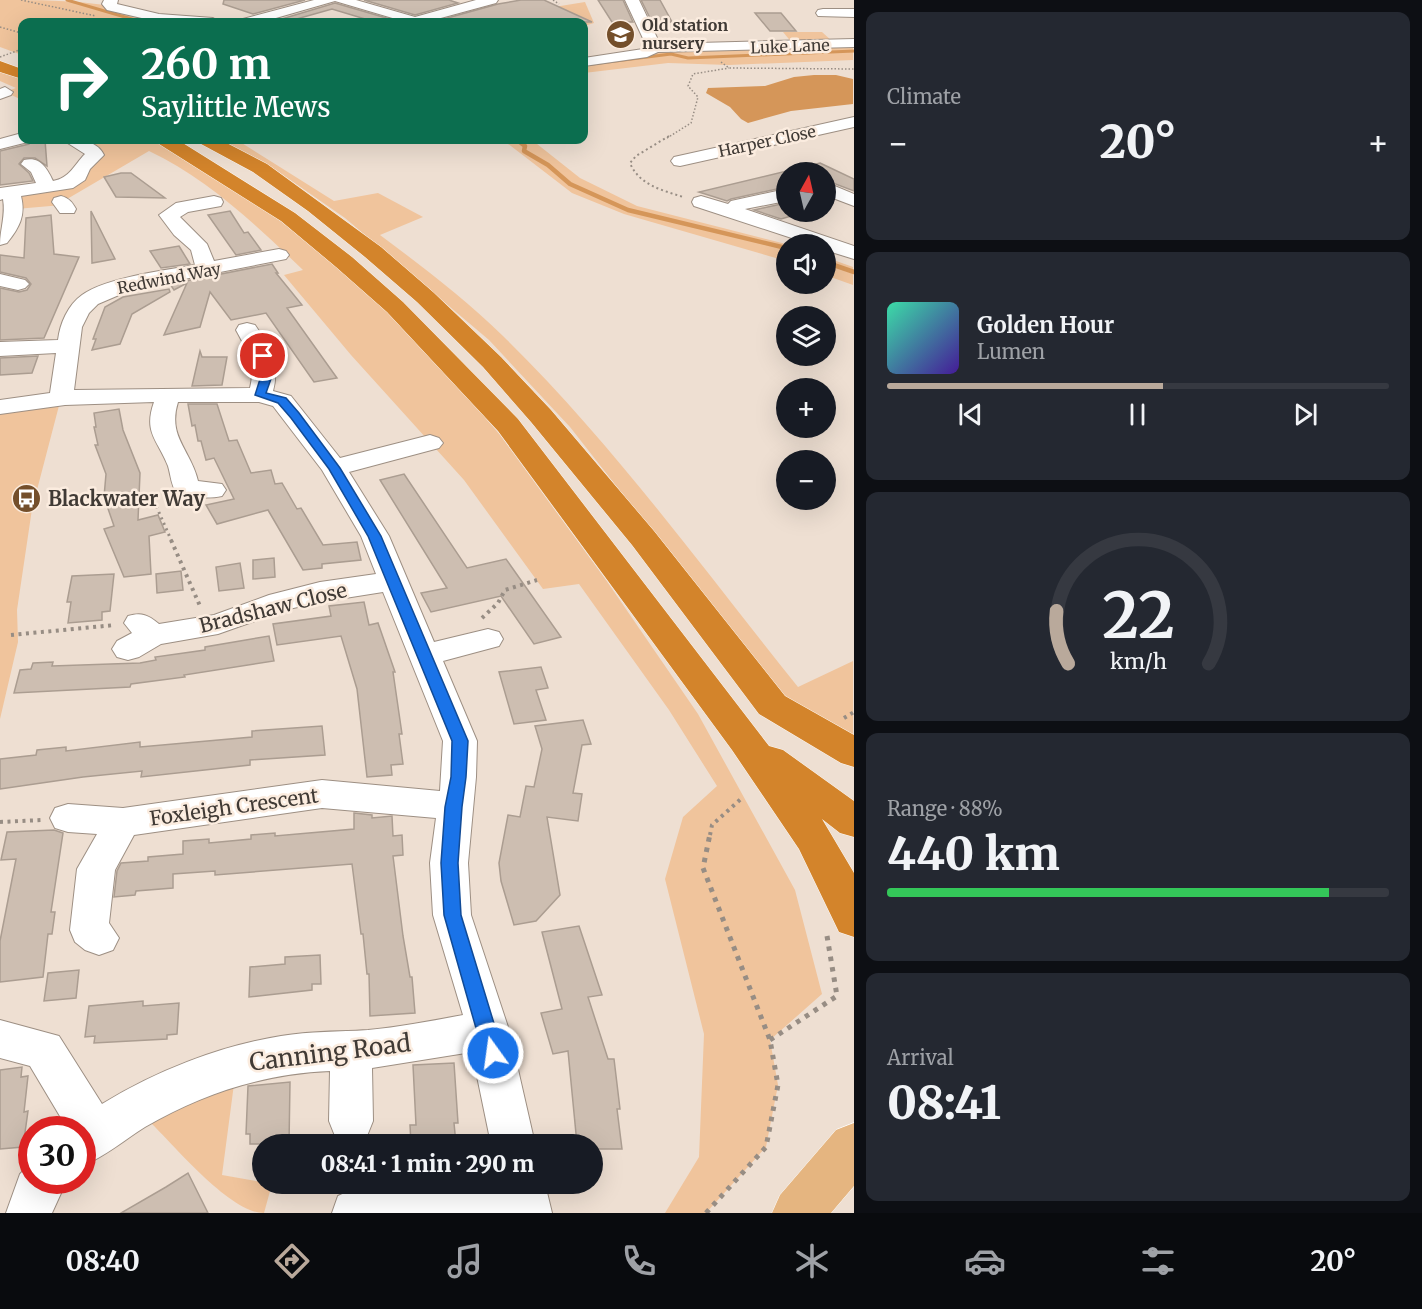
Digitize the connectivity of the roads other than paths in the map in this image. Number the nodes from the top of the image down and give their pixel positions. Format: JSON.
{"nodes":[{"id":1,"x":111,"y":0,"type":"edge"},
{"id":2,"x":329,"y":0,"type":"edge"},
{"id":3,"x":341,"y":0,"type":"edge"},
{"id":4,"x":491,"y":0,"type":"edge"},
{"id":5,"x":632,"y":0,"type":"edge"},
{"id":6,"x":823,"y":13,"type":"dead end"},
{"id":7,"x":854,"y":13,"type":"edge"},
{"id":8,"x":159,"y":18,"type":"edge"},
{"id":9,"x":263,"y":18,"type":"edge"},
{"id":10,"x":403,"y":18,"type":"edge"},
{"id":11,"x":430,"y":18,"type":"edge"},
{"id":12,"x":854,"y":43,"type":"edge"},
{"id":13,"x":655,"y":48,"type":"junction"},
{"id":14,"x":0,"y":51,"type":"edge"},
{"id":15,"x":18,"y":58,"type":"edge"},
{"id":16,"x":588,"y":61,"type":"edge"},
{"id":17,"x":0,"y":66,"type":"edge"},
{"id":18,"x":18,"y":73,"type":"edge"},
{"id":19,"x":854,"y":122,"type":"edge"},
{"id":20,"x":819,"y":129,"type":"junction"},
{"id":21,"x":18,"y":139,"type":"edge"},
{"id":22,"x":1,"y":143,"type":"edge"},
{"id":23,"x":845,"y":143,"type":"dead end"},
{"id":24,"x":79,"y":144,"type":"edge"},
{"id":25,"x":172,"y":144,"type":"edge"},
{"id":26,"x":215,"y":144,"type":"edge"},
{"id":27,"x":680,"y":161,"type":"dead end"},
{"id":28,"x":30,"y":164,"type":"dead end"},
{"id":29,"x":844,"y":180,"type":"dead end"},
{"id":30,"x":836,"y":183,"type":"edge"},
{"id":31,"x":46,"y":187,"type":"junction"},
{"id":32,"x":836,"y":192,"type":"edge"},
{"id":33,"x":776,"y":197,"type":"edge"},
{"id":34,"x":9,"y":198,"type":"edge"},
{"id":35,"x":854,"y":201,"type":"edge"},
{"id":36,"x":214,"y":202,"type":"dead end"},
{"id":37,"x":701,"y":202,"type":"road end"},
{"id":38,"x":64,"y":205,"type":"dead end"},
{"id":39,"x":732,"y":211,"type":"junction"},
{"id":40,"x":1,"y":238,"type":"edge"},
{"id":41,"x":854,"y":253,"type":"edge"},
{"id":42,"x":279,"y":255,"type":"dead end"},
{"id":43,"x":207,"y":270,"type":"junction"},
{"id":44,"x":245,"y":340,"type":"dead end"},
{"id":45,"x":69,"y":346,"type":"junction"},
{"id":46,"x":0,"y":349,"type":"edge"},
{"id":47,"x":260,"y":395,"type":"junction"},
{"id":48,"x":168,"y":396,"type":"junction"},
{"id":49,"x":62,"y":398,"type":"junction"},
{"id":50,"x":0,"y":407,"type":"edge"},
{"id":51,"x":430,"y":443,"type":"dead end"},
{"id":52,"x":334,"y":468,"type":"junction"},
{"id":53,"x":213,"y":490,"type":"dead end"},
{"id":54,"x":392,"y":581,"type":"junction"},
{"id":55,"x":140,"y":636,"type":"road end"},
{"id":56,"x":489,"y":640,"type":"road end"},
{"id":57,"x":423,"y":655,"type":"junction"},
{"id":58,"x":745,"y":740,"type":"junction"},
{"id":59,"x":854,"y":753,"type":"edge"},
{"id":60,"x":453,"y":807,"type":"junction"},
{"id":61,"x":68,"y":818,"type":"road end"},
{"id":62,"x":123,"y":822,"type":"junction"},
{"id":63,"x":854,"y":822,"type":"edge"},
{"id":64,"x":839,"y":922,"type":"edge"},
{"id":65,"x":99,"y":938,"type":"dead end"},
{"id":66,"x":488,"y":1030,"type":"junction"},
{"id":67,"x":0,"y":1039,"type":"edge"},
{"id":68,"x":351,"y":1050,"type":"junction"},
{"id":69,"x":77,"y":1116,"type":"edge"},
{"id":70,"x":351,"y":1121,"type":"dead end"},
{"id":71,"x":511,"y":1134,"type":"edge"},
{"id":72,"x":96,"y":1135,"type":"edge"},
{"id":73,"x":854,"y":1146,"type":"edge"},
{"id":74,"x":35,"y":1194,"type":"edge"},
{"id":75,"x":524,"y":1194,"type":"edge"},
{"id":76,"x":29,"y":1213,"type":"edge"},
{"id":77,"x":355,"y":1213,"type":"edge"},
{"id":78,"x":493,"y":1213,"type":"edge"},
{"id":79,"x":529,"y":1213,"type":"edge"},
{"id":80,"x":798,"y":1213,"type":"edge"}],
"edges":[{"from":1,"to":8,"type":"street"},
{"from":2,"to":9,"type":"street"},
{"from":3,"to":10,"type":"street"},
{"from":4,"to":11,"type":"street"},
{"from":5,"to":13,"type":"street"},
{"from":6,"to":7,"type":"street"},
{"from":12,"to":13,"type":"street","name":"Luke Lane"},
{"from":13,"to":16,"type":"street","name":"Luke Lane"},
{"from":14,"to":15,"type":"highway"},
{"from":17,"to":18,"type":"highway"},
{"from":19,"to":20,"type":"street","name":"Harper Close"},
{"from":20,"to":23,"type":"street"},
{"from":20,"to":27,"type":"street","name":"Harper Close"},
{"from":21,"to":22,"type":"street"},
{"from":24,"to":31,"type":"street"},
{"from":25,"to":58,"type":"highway"},
{"from":26,"to":59,"type":"highway"},
{"from":28,"to":31,"type":"street"},
{"from":29,"to":30,"type":"street"},
{"from":31,"to":34,"type":"street"},
{"from":32,"to":35,"type":"street"},
{"from":33,"to":39,"type":"street"},
{"from":34,"to":38,"type":"street"},
{"from":34,"to":40,"type":"street"},
{"from":36,"to":43,"type":"street"},
{"from":37,"to":39,"type":"street"},
{"from":39,"to":41,"type":"street"},
{"from":42,"to":43,"type":"street","name":"Redwind Way"},
{"from":43,"to":45,"type":"street","name":"Redwind Way"},
{"from":44,"to":47,"type":"street"},
{"from":45,"to":46,"type":"street"},
{"from":45,"to":49,"type":"street","name":"Redwind Way"},
{"from":47,"to":48,"type":"street"},
{"from":47,"to":52,"type":"street"},
{"from":48,"to":49,"type":"street"},
{"from":48,"to":53,"type":"street"},
{"from":49,"to":50,"type":"street"},
{"from":51,"to":52,"type":"street"},
{"from":52,"to":54,"type":"street"},
{"from":54,"to":55,"type":"street","name":"Bradshaw Close"},
{"from":54,"to":57,"type":"street"},
{"from":56,"to":57,"type":"street"},
{"from":57,"to":60,"type":"street"},
{"from":58,"to":63,"type":"highway"},
{"from":58,"to":64,"type":"highway"},
{"from":60,"to":62,"type":"street","name":"Foxleigh Crescent"},
{"from":60,"to":66,"type":"street"},
{"from":61,"to":62,"type":"street","name":"Foxleigh Crescent"},
{"from":62,"to":65,"type":"street","name":"Foxleigh Crescent"},
{"from":66,"to":68,"type":"street","name":"Canning Road"},
{"from":66,"to":71,"type":"street"},
{"from":67,"to":69,"type":"street"},
{"from":68,"to":70,"type":"street"},
{"from":68,"to":72,"type":"street","name":"Canning Road"},
{"from":73,"to":80,"type":"main road"},
{"from":74,"to":76,"type":"street"},
{"from":75,"to":79,"type":"street"},
{"from":77,"to":78,"type":"street"}]}
